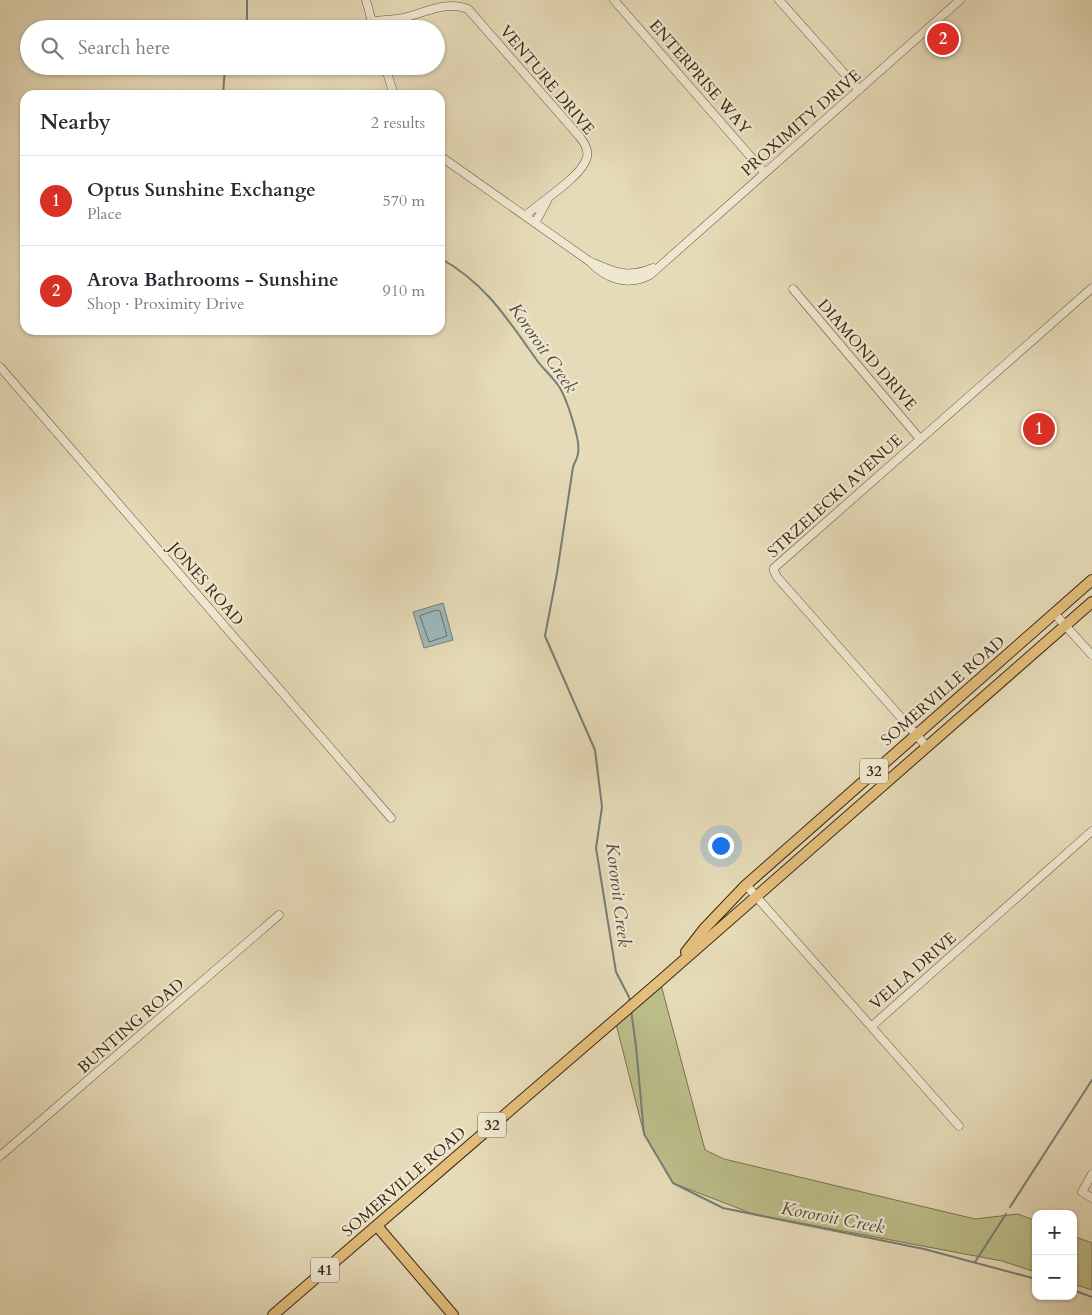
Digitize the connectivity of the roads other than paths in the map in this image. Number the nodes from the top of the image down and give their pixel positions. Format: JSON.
{"nodes":[{"id":1,"x":366,"y":0,"type":"edge"},
{"id":2,"x":614,"y":0,"type":"edge"},
{"id":3,"x":780,"y":0,"type":"edge"},
{"id":4,"x":956,"y":1,"type":"edge"},
{"id":5,"x":402,"y":18,"type":"junction"},
{"id":6,"x":372,"y":20,"type":"edge"},
{"id":7,"x":394,"y":20,"type":"edge"},
{"id":8,"x":398,"y":20,"type":"edge"},
{"id":9,"x":388,"y":75,"type":"edge"},
{"id":10,"x":392,"y":90,"type":"edge"},
{"id":11,"x":859,"y":90,"type":"junction"},
{"id":12,"x":445,"y":160,"type":"edge"},
{"id":13,"x":765,"y":173,"type":"junction"},
{"id":14,"x":549,"y":198,"type":"junction"},
{"id":15,"x":525,"y":216,"type":"junction"},
{"id":16,"x":535,"y":223,"type":"junction"},
{"id":17,"x":1092,"y":288,"type":"edge"},
{"id":18,"x":792,"y":289,"type":"dead end"},
{"id":19,"x":0,"y":367,"type":"edge"},
{"id":20,"x":920,"y":438,"type":"junction"},
{"id":21,"x":1092,"y":580,"type":"edge"},
{"id":22,"x":1092,"y":602,"type":"edge"},
{"id":23,"x":1054,"y":613,"type":"junction"},
{"id":24,"x":1065,"y":625,"type":"junction"},
{"id":25,"x":1092,"y":655,"type":"edge"},
{"id":26,"x":915,"y":735,"type":"junction"},
{"id":27,"x":926,"y":747,"type":"junction"},
{"id":28,"x":391,"y":818,"type":"dead end"},
{"id":29,"x":1092,"y":831,"type":"edge"},
{"id":30,"x":746,"y":885,"type":"junction"},
{"id":31,"x":756,"y":896,"type":"junction"},
{"id":32,"x":279,"y":916,"type":"dead end"},
{"id":33,"x":668,"y":974,"type":"junction"},
{"id":34,"x":872,"y":1026,"type":"junction"},
{"id":35,"x":959,"y":1126,"type":"dead end"},
{"id":36,"x":0,"y":1156,"type":"edge"},
{"id":37,"x":1092,"y":1174,"type":"edge"},
{"id":38,"x":1092,"y":1198,"type":"edge"},
{"id":39,"x":378,"y":1226,"type":"junction"},
{"id":40,"x":273,"y":1315,"type":"edge"},
{"id":41,"x":454,"y":1315,"type":"edge"}],
"edges":[{"from":1,"to":6,"type":"street"},
{"from":2,"to":13,"type":"street","name":"ENTERPRISE WAY"},
{"from":3,"to":11,"type":"street"},
{"from":4,"to":11,"type":"street","name":"PROXIMITY DRIVE"},
{"from":5,"to":7,"type":"street","name":"VENTURE DRIVE"},
{"from":5,"to":8,"type":"street","name":"VENTURE DRIVE"},
{"from":5,"to":14,"type":"street","name":"VENTURE DRIVE"},
{"from":9,"to":10,"type":"street"},
{"from":11,"to":13,"type":"street","name":"PROXIMITY DRIVE"},
{"from":12,"to":15,"type":"street","name":"PROXIMITY DRIVE"},
{"from":13,"to":16,"type":"street","name":"PROXIMITY DRIVE"},
{"from":14,"to":15,"type":"street","name":"VENTURE DRIVE"},
{"from":14,"to":16,"type":"street","name":"VENTURE DRIVE"},
{"from":15,"to":16,"type":"street","name":"PROXIMITY DRIVE"},
{"from":17,"to":20,"type":"street","name":"STRZELECKI AVENUE"},
{"from":18,"to":20,"type":"street","name":"DIAMOND DRIVE"},
{"from":19,"to":28,"type":"street","name":"JONES ROAD"},
{"from":20,"to":26,"type":"street","name":"STRZELECKI AVENUE"},
{"from":21,"to":23,"type":"main road","name":"SOMERVILLE ROAD","number":"32"},
{"from":22,"to":24,"type":"main road","name":"SOMERVILLE ROAD","number":"32"},
{"from":23,"to":24,"type":"street"},
{"from":23,"to":26,"type":"main road","name":"SOMERVILLE ROAD","number":"32"},
{"from":24,"to":25,"type":"street"},
{"from":24,"to":27,"type":"main road","name":"SOMERVILLE ROAD","number":"32"},
{"from":26,"to":27,"type":"street","name":"STRZELECKI AVENUE"},
{"from":26,"to":30,"type":"main road","name":"SOMERVILLE ROAD","number":"32"},
{"from":27,"to":31,"type":"main road","name":"SOMERVILLE ROAD","number":"32"},
{"from":29,"to":34,"type":"street","name":"VELLA DRIVE"},
{"from":30,"to":31,"type":"street","name":"VELLA DRIVE"},
{"from":30,"to":33,"type":"main road","name":"SOMERVILLE ROAD","number":"32"},
{"from":31,"to":33,"type":"main road","name":"SOMERVILLE ROAD","number":"32"},
{"from":31,"to":34,"type":"street","name":"VELLA DRIVE"},
{"from":32,"to":36,"type":"street","name":"BUNTING ROAD"},
{"from":33,"to":39,"type":"main road","name":"SOMERVILLE ROAD","number":"32"},
{"from":34,"to":35,"type":"street"},
{"from":37,"to":38,"type":"street"},
{"from":39,"to":40,"type":"main road","name":"SOMERVILLE ROAD","number":"41"},
{"from":39,"to":41,"type":"main road"}]}
